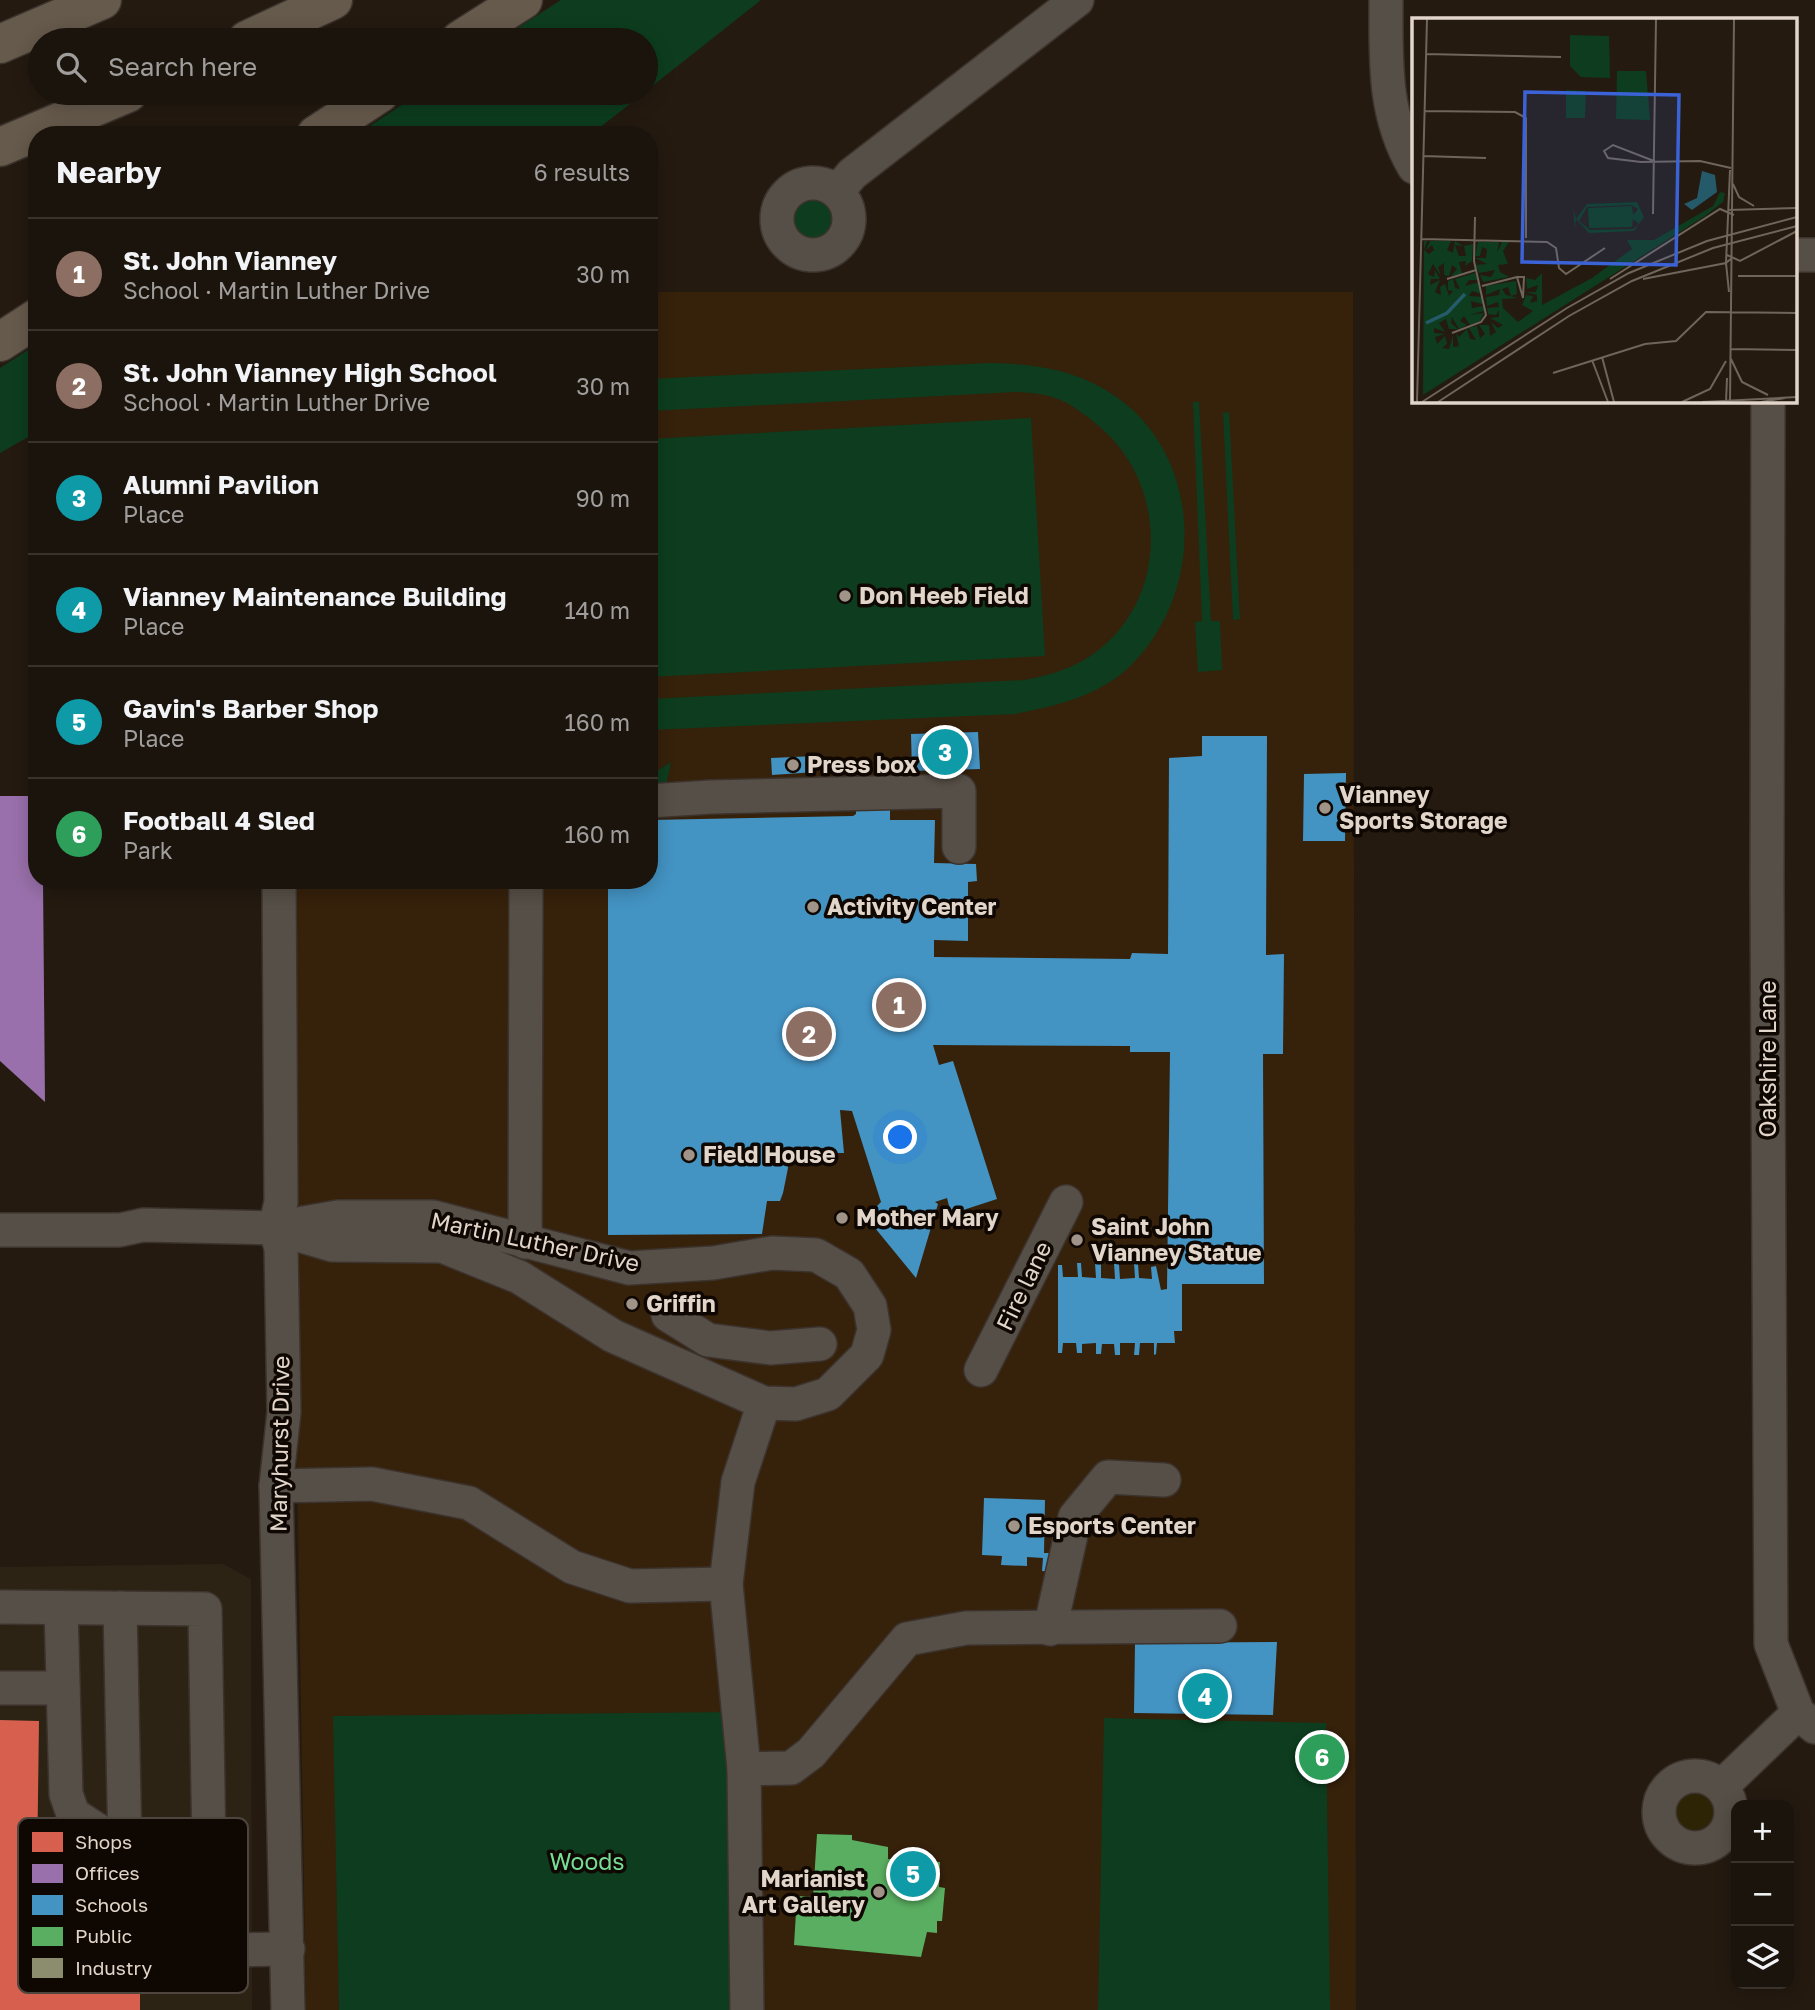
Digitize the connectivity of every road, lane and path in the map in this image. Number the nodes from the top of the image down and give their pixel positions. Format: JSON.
{"nodes":[{"id":1,"x":102,"y":0,"type":"edge"},
{"id":2,"x":333,"y":0,"type":"edge"},
{"id":3,"x":523,"y":0,"type":"edge"},
{"id":4,"x":1077,"y":0,"type":"edge"},
{"id":5,"x":1386,"y":0,"type":"edge"},
{"id":6,"x":37,"y":28,"type":"edge"},
{"id":7,"x":273,"y":28,"type":"edge"},
{"id":8,"x":479,"y":28,"type":"edge"},
{"id":9,"x":28,"y":32,"type":"edge"},
{"id":10,"x":0,"y":44,"type":"edge"},
{"id":11,"x":100,"y":105,"type":"edge"},
{"id":12,"x":362,"y":105,"type":"edge"},
{"id":13,"x":51,"y":126,"type":"edge"},
{"id":14,"x":330,"y":126,"type":"edge"},
{"id":15,"x":28,"y":136,"type":"edge"},
{"id":16,"x":0,"y":148,"type":"edge"},
{"id":17,"x":1412,"y":163,"type":"edge"},
{"id":18,"x":837,"y":192,"type":"dead end"},
{"id":19,"x":28,"y":324,"type":"edge"},
{"id":20,"x":0,"y":342,"type":"edge"},
{"id":21,"x":1768,"y":402,"type":"edge"},
{"id":22,"x":658,"y":801,"type":"edge"},
{"id":23,"x":959,"y":847,"type":"dead end"},
{"id":24,"x":279,"y":889,"type":"edge"},
{"id":25,"x":526,"y":889,"type":"edge"},
{"id":26,"x":1066,"y":1202,"type":"dead end"},
{"id":27,"x":275,"y":1228,"type":"junction"},
{"id":28,"x":0,"y":1230,"type":"edge"},
{"id":29,"x":525,"y":1242,"type":"junction"},
{"id":30,"x":675,"y":1266,"type":"junction"},
{"id":31,"x":668,"y":1315,"type":"junction"},
{"id":32,"x":820,"y":1344,"type":"dead end"},
{"id":33,"x":648,"y":1350,"type":"junction"},
{"id":34,"x":981,"y":1370,"type":"dead end"},
{"id":35,"x":764,"y":1403,"type":"junction"},
{"id":36,"x":1164,"y":1480,"type":"dead end"},
{"id":37,"x":276,"y":1486,"type":"junction"},
{"id":38,"x":726,"y":1584,"type":"junction"},
{"id":39,"x":0,"y":1607,"type":"edge"},
{"id":40,"x":61,"y":1608,"type":"junction"},
{"id":41,"x":120,"y":1608,"type":"junction"},
{"id":42,"x":1220,"y":1626,"type":"dead end"},
{"id":43,"x":1050,"y":1629,"type":"junction"},
{"id":44,"x":0,"y":1688,"type":"edge"},
{"id":45,"x":63,"y":1688,"type":"junction"},
{"id":46,"x":1807,"y":1720,"type":"edge"},
{"id":47,"x":744,"y":1769,"type":"junction"},
{"id":48,"x":1722,"y":1786,"type":"dead end"},
{"id":49,"x":79,"y":1818,"type":"edge"},
{"id":50,"x":124,"y":1818,"type":"edge"},
{"id":51,"x":209,"y":1818,"type":"edge"},
{"id":52,"x":288,"y":1949,"type":"junction"},
{"id":53,"x":248,"y":1950,"type":"edge"},
{"id":54,"x":288,"y":2010,"type":"edge"},
{"id":55,"x":747,"y":2010,"type":"edge"}],
"edges":[{"from":1,"to":6,"type":"highway"},
{"from":2,"to":7,"type":"highway"},
{"from":3,"to":8,"type":"highway"},
{"from":4,"to":18,"type":"street"},
{"from":5,"to":17,"type":"street"},
{"from":9,"to":10,"type":"highway"},
{"from":11,"to":13,"type":"highway"},
{"from":12,"to":14,"type":"highway"},
{"from":15,"to":16,"type":"highway"},
{"from":19,"to":20,"type":"highway"},
{"from":21,"to":46,"type":"street","name":"Oakshire Lane"},
{"from":22,"to":23,"type":"street"},
{"from":24,"to":27,"type":"street","name":"Maryhurst Drive"},
{"from":25,"to":29,"type":"street"},
{"from":26,"to":34,"type":"street","name":"Fire lane"},
{"from":27,"to":28,"type":"street","name":"Martin Luther Drive"},
{"from":27,"to":29,"type":"street","name":"Martin Luther Drive"},
{"from":27,"to":33,"type":"street","name":"Martin Luther Drive"},
{"from":27,"to":37,"type":"street","name":"Maryhurst Drive"},
{"from":29,"to":30,"type":"street","name":"Martin Luther Drive"},
{"from":30,"to":31,"type":"street"},
{"from":30,"to":35,"type":"street","name":"Martin Luther Drive"},
{"from":31,"to":32,"type":"street"},
{"from":31,"to":33,"type":"street"},
{"from":33,"to":35,"type":"street","name":"Martin Luther Drive"},
{"from":35,"to":38,"type":"street"},
{"from":36,"to":43,"type":"street"},
{"from":37,"to":38,"type":"street"},
{"from":37,"to":52,"type":"street","name":"Maryhurst Drive"},
{"from":38,"to":47,"type":"street"},
{"from":39,"to":40,"type":"street"},
{"from":40,"to":41,"type":"street"},
{"from":40,"to":45,"type":"street"},
{"from":41,"to":50,"type":"street"},
{"from":41,"to":51,"type":"street"},
{"from":42,"to":43,"type":"street"},
{"from":43,"to":47,"type":"street"},
{"from":44,"to":45,"type":"street"},
{"from":45,"to":49,"type":"street"},
{"from":46,"to":48,"type":"street","name":"Oakshire Lane"},
{"from":47,"to":55,"type":"street"},
{"from":52,"to":53,"type":"street"},
{"from":52,"to":54,"type":"street","name":"Maryhurst Drive"}]}
